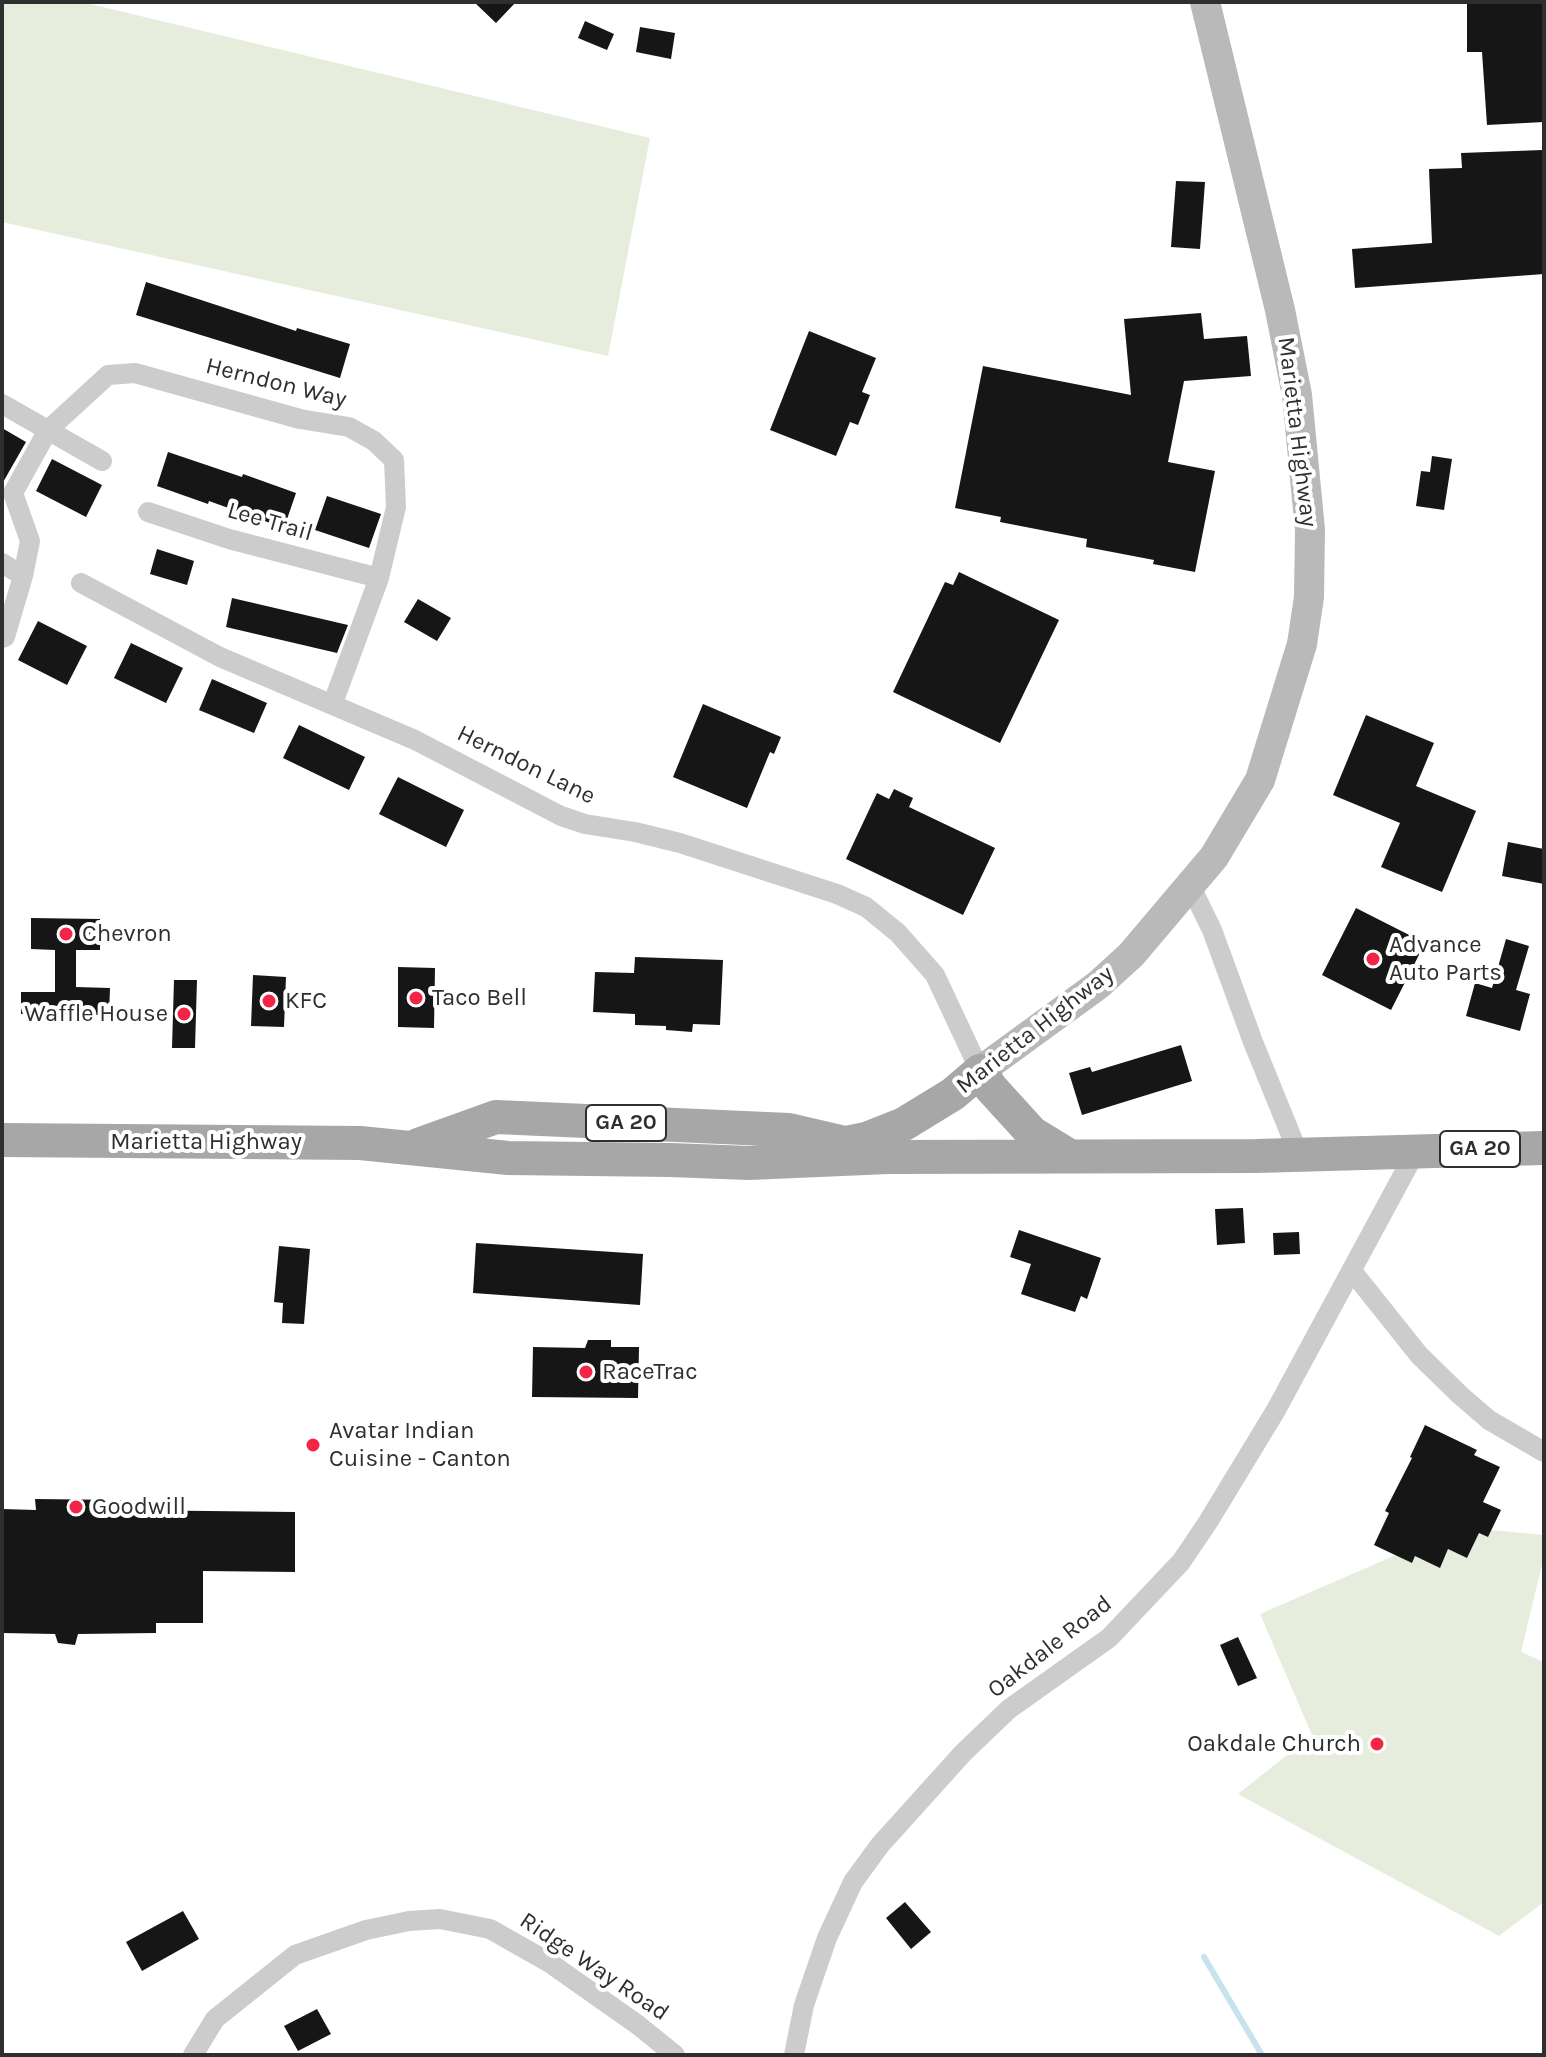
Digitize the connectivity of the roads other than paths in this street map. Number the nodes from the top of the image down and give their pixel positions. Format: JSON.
{"nodes":[{"id":1,"x":1205,"y":2,"type":"edge"},
{"id":2,"x":2,"y":404,"type":"edge"},
{"id":3,"x":48,"y":430,"type":"junction"},
{"id":4,"x":102,"y":461,"type":"dead end"},
{"id":5,"x":8,"y":490,"type":"edge"},
{"id":6,"x":148,"y":512,"type":"dead end"},
{"id":7,"x":2,"y":563,"type":"edge"},
{"id":8,"x":23,"y":576,"type":"junction"},
{"id":9,"x":379,"y":578,"type":"junction"},
{"id":10,"x":81,"y":583,"type":"dead end"},
{"id":11,"x":2,"y":638,"type":"edge"},
{"id":12,"x":333,"y":703,"type":"junction"},
{"id":13,"x":1190,"y":885,"type":"junction"},
{"id":14,"x":980,"y":1071,"type":"junction"},
{"id":15,"x":2,"y":1140,"type":"edge"},
{"id":16,"x":845,"y":1143,"type":"junction"},
{"id":17,"x":410,"y":1148,"type":"junction"},
{"id":18,"x":1544,"y":1148,"type":"edge"},
{"id":19,"x":1416,"y":1151,"type":"junction"},
{"id":20,"x":1069,"y":1155,"type":"junction"},
{"id":21,"x":1299,"y":1155,"type":"junction"},
{"id":22,"x":749,"y":1163,"type":"junction"},
{"id":23,"x":1352,"y":1271,"type":"junction"},
{"id":24,"x":1544,"y":1452,"type":"edge"},
{"id":25,"x":193,"y":2055,"type":"edge"},
{"id":26,"x":675,"y":2055,"type":"edge"},
{"id":27,"x":794,"y":2055,"type":"edge"}],
"edges":[{"from":1,"to":13,"type":"main road","name":"Marietta Highway"},
{"from":2,"to":3,"type":"street"},
{"from":3,"to":4,"type":"street"},
{"from":3,"to":5,"type":"street"},
{"from":3,"to":9,"type":"street","name":"Herndon Way"},
{"from":5,"to":8,"type":"street"},
{"from":6,"to":9,"type":"street","name":"Lee Trail"},
{"from":7,"to":8,"type":"street"},
{"from":8,"to":11,"type":"street"},
{"from":9,"to":12,"type":"street","name":"Herndon Way"},
{"from":10,"to":12,"type":"street","name":"Herndon Lane"},
{"from":12,"to":14,"type":"street","name":"Herndon Lane"},
{"from":13,"to":14,"type":"main road","name":"Marietta Highway"},
{"from":13,"to":21,"type":"street"},
{"from":14,"to":16,"type":"main road","name":"Marietta Highway","number":"GA 20"},
{"from":14,"to":20,"type":"main road"},
{"from":15,"to":17,"type":"main road","name":"Marietta Highway","number":"GA 20"},
{"from":16,"to":17,"type":"main road","name":"Marietta Highway","number":"GA 20"},
{"from":16,"to":22,"type":"main road","name":"Marietta Highway"},
{"from":17,"to":22,"type":"main road","name":"Marietta Highway","number":"GA 20"},
{"from":18,"to":19,"type":"main road","number":"GA 20"},
{"from":19,"to":21,"type":"main road","name":"Marietta Highway","number":"GA 20"},
{"from":19,"to":23,"type":"street","name":"Oakdale Road"},
{"from":20,"to":21,"type":"main road","name":"Marietta Highway","number":"GA 20"},
{"from":20,"to":22,"type":"main road","name":"Marietta Highway","number":"GA 20"},
{"from":23,"to":24,"type":"street"},
{"from":23,"to":27,"type":"street","name":"Oakdale Road"},
{"from":25,"to":26,"type":"street","name":"Ridge Way Road"}]}
